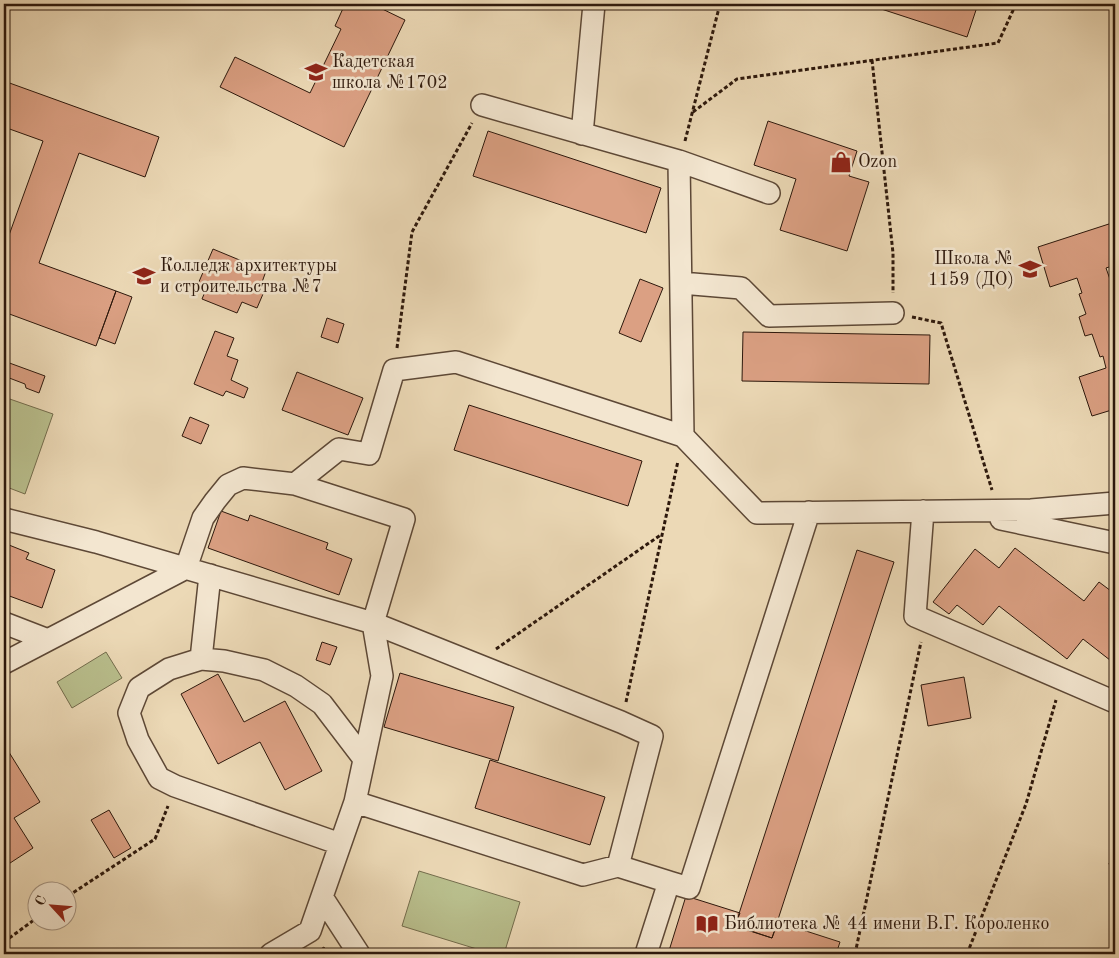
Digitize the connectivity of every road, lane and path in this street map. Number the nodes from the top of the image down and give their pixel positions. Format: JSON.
{"nodes":[{"id":1,"x":594,"y":4,"type":"edge"},
{"id":2,"x":720,"y":4,"type":"edge"},
{"id":3,"x":1016,"y":4,"type":"edge"},
{"id":4,"x":872,"y":60,"type":"junction"},
{"id":5,"x":482,"y":105,"type":"joint"},
{"id":6,"x":692,"y":112,"type":"junction"},
{"id":7,"x":582,"y":134,"type":"junction"},
{"id":8,"x":680,"y":161,"type":"junction"},
{"id":9,"x":769,"y":193,"type":"dead end"},
{"id":10,"x":681,"y":283,"type":"junction"},
{"id":11,"x":893,"y":313,"type":"junction"},
{"id":12,"x":394,"y":370,"type":"junction"},
{"id":13,"x":683,"y":436,"type":"junction"},
{"id":14,"x":295,"y":484,"type":"junction"},
{"id":15,"x":1115,"y":503,"type":"edge"},
{"id":16,"x":962,"y":510,"type":"junction"},
{"id":17,"x":999,"y":510,"type":"junction"},
{"id":18,"x":923,"y":511,"type":"junction"},
{"id":19,"x":809,"y":512,"type":"junction"},
{"id":20,"x":4,"y":518,"type":"edge"},
{"id":21,"x":662,"y":534,"type":"junction"},
{"id":22,"x":1115,"y":543,"type":"edge"},
{"id":23,"x":186,"y":568,"type":"junction"},
{"id":24,"x":210,"y":576,"type":"junction"},
{"id":25,"x":926,"y":621,"type":"junction"},
{"id":26,"x":4,"y":623,"type":"edge"},
{"id":27,"x":374,"y":623,"type":"junction"},
{"id":28,"x":48,"y":640,"type":"junction"},
{"id":29,"x":202,"y":659,"type":"junction"},
{"id":30,"x":4,"y":663,"type":"edge"},
{"id":31,"x":474,"y":664,"type":"junction"},
{"id":32,"x":1062,"y":679,"type":"junction"},
{"id":33,"x":1115,"y":702,"type":"edge"},
{"id":34,"x":621,"y":722,"type":"junction"},
{"id":35,"x":364,"y":759,"type":"junction"},
{"id":36,"x":175,"y":786,"type":"junction"},
{"id":37,"x":355,"y":802,"type":"junction"},
{"id":38,"x":340,"y":844,"type":"junction"},
{"id":39,"x":618,"y":866,"type":"junction"},
{"id":40,"x":669,"y":882,"type":"junction"},
{"id":41,"x":78,"y":889,"type":"edge"},
{"id":42,"x":322,"y":897,"type":"junction"},
{"id":43,"x":28,"y":924,"type":"edge"},
{"id":44,"x":4,"y":942,"type":"edge"},
{"id":45,"x":271,"y":954,"type":"edge"},
{"id":46,"x":359,"y":954,"type":"edge"},
{"id":47,"x":646,"y":954,"type":"edge"},
{"id":48,"x":855,"y":954,"type":"edge"},
{"id":49,"x":967,"y":954,"type":"edge"}],
"edges":[{"from":1,"to":7,"type":"lane"},
{"from":2,"to":6,"type":"path"},
{"from":3,"to":4,"type":"path"},
{"from":4,"to":6,"type":"path"},
{"from":4,"to":11,"type":"path"},
{"from":5,"to":7,"type":"lane"},
{"from":5,"to":12,"type":"path"},
{"from":6,"to":8,"type":"path"},
{"from":7,"to":8,"type":"lane"},
{"from":8,"to":9,"type":"lane"},
{"from":8,"to":10,"type":"lane"},
{"from":10,"to":11,"type":"lane"},
{"from":10,"to":13,"type":"lane"},
{"from":11,"to":17,"type":"path"},
{"from":12,"to":13,"type":"lane"},
{"from":12,"to":14,"type":"lane"},
{"from":13,"to":19,"type":"lane"},
{"from":13,"to":21,"type":"path"},
{"from":14,"to":23,"type":"lane"},
{"from":14,"to":27,"type":"lane"},
{"from":15,"to":17,"type":"lane"},
{"from":16,"to":17,"type":"lane"},
{"from":16,"to":18,"type":"lane"},
{"from":16,"to":22,"type":"lane"},
{"from":18,"to":19,"type":"lane"},
{"from":18,"to":25,"type":"lane"},
{"from":19,"to":40,"type":"lane"},
{"from":20,"to":23,"type":"lane"},
{"from":21,"to":31,"type":"path"},
{"from":21,"to":34,"type":"path"},
{"from":23,"to":24,"type":"lane"},
{"from":23,"to":28,"type":"lane"},
{"from":24,"to":27,"type":"lane"},
{"from":24,"to":29,"type":"lane"},
{"from":25,"to":32,"type":"lane"},
{"from":25,"to":48,"type":"path"},
{"from":26,"to":28,"type":"lane"},
{"from":27,"to":31,"type":"lane"},
{"from":27,"to":35,"type":"lane"},
{"from":28,"to":30,"type":"lane"},
{"from":29,"to":35,"type":"lane"},
{"from":29,"to":36,"type":"lane"},
{"from":31,"to":34,"type":"lane"},
{"from":32,"to":33,"type":"lane"},
{"from":32,"to":49,"type":"path"},
{"from":34,"to":39,"type":"lane"},
{"from":35,"to":37,"type":"lane"},
{"from":36,"to":38,"type":"lane"},
{"from":36,"to":41,"type":"path"},
{"from":37,"to":38,"type":"lane"},
{"from":37,"to":39,"type":"lane"},
{"from":38,"to":42,"type":"lane"},
{"from":39,"to":40,"type":"lane"},
{"from":40,"to":47,"type":"lane"},
{"from":42,"to":45,"type":"lane"},
{"from":42,"to":46,"type":"lane"},
{"from":43,"to":44,"type":"path"}]}
